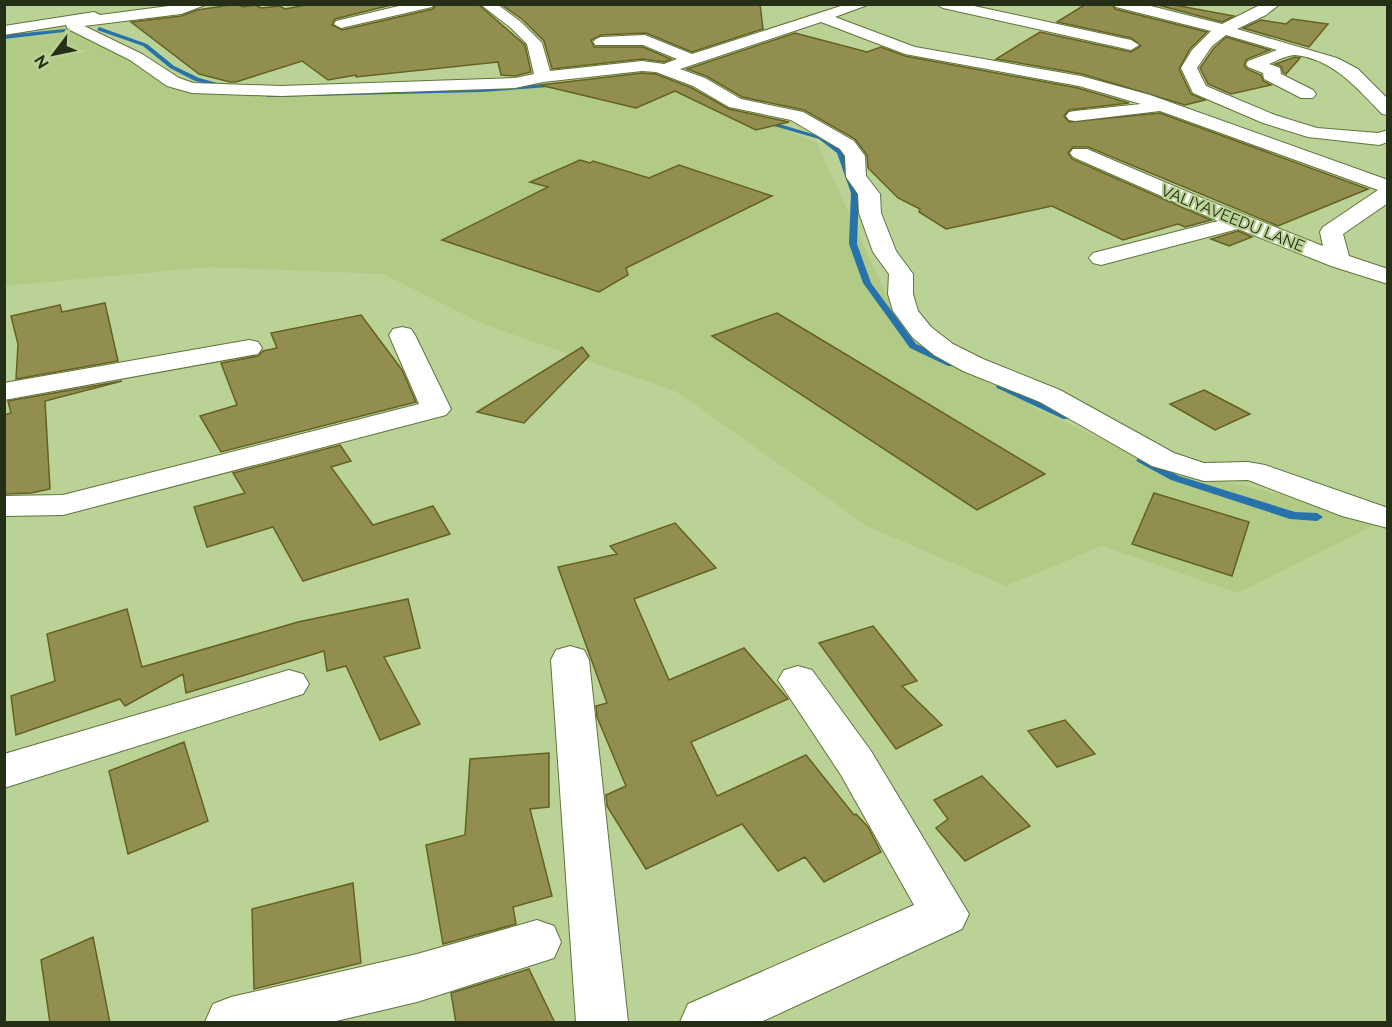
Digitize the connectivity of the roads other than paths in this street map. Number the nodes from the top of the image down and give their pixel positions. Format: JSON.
{"nodes":[{"id":1,"x":201,"y":4,"type":"edge"},
{"id":2,"x":427,"y":4,"type":"edge"},
{"id":3,"x":487,"y":4,"type":"edge"},
{"id":4,"x":862,"y":4,"type":"edge"},
{"id":5,"x":943,"y":4,"type":"edge"},
{"id":6,"x":1121,"y":4,"type":"edge"},
{"id":7,"x":1273,"y":4,"type":"edge"},
{"id":8,"x":1229,"y":8,"type":"dead end"},
{"id":9,"x":106,"y":12,"type":"edge"},
{"id":10,"x":1257,"y":13,"type":"junction"},
{"id":11,"x":824,"y":18,"type":"junction"},
{"id":12,"x":341,"y":24,"type":"dead end"},
{"id":13,"x":787,"y":29,"type":"junction"},
{"id":14,"x":1221,"y":29,"type":"junction"},
{"id":15,"x":4,"y":31,"type":"edge"},
{"id":16,"x":813,"y":36,"type":"dead end"},
{"id":17,"x":601,"y":42,"type":"dead end"},
{"id":18,"x":1131,"y":45,"type":"dead end"},
{"id":19,"x":1293,"y":50,"type":"junction"},
{"id":20,"x":692,"y":60,"type":"junction"},
{"id":21,"x":665,"y":69,"type":"junction"},
{"id":22,"x":543,"y":77,"type":"junction"},
{"id":23,"x":1308,"y":94,"type":"dead end"},
{"id":24,"x":1164,"y":107,"type":"junction"},
{"id":25,"x":1388,"y":110,"type":"edge"},
{"id":26,"x":1076,"y":116,"type":"dead end"},
{"id":27,"x":1388,"y":136,"type":"edge"},
{"id":28,"x":1080,"y":153,"type":"dead end"},
{"id":29,"x":1388,"y":187,"type":"edge"},
{"id":30,"x":1388,"y":193,"type":"edge"},
{"id":31,"x":1242,"y":221,"type":"junction"},
{"id":32,"x":1101,"y":258,"type":"dead end"},
{"id":33,"x":1339,"y":261,"type":"junction"},
{"id":34,"x":1388,"y":278,"type":"edge"},
{"id":35,"x":402,"y":335,"type":"dead end"},
{"id":36,"x":249,"y":348,"type":"dead end"},
{"id":37,"x":4,"y":392,"type":"edge"},
{"id":38,"x":4,"y":507,"type":"edge"},
{"id":39,"x":1388,"y":518,"type":"edge"},
{"id":40,"x":570,"y":660,"type":"dead end"},
{"id":41,"x":798,"y":681,"type":"dead end"},
{"id":42,"x":289,"y":684,"type":"dead end"},
{"id":43,"x":4,"y":771,"type":"edge"},
{"id":44,"x":537,"y":942,"type":"dead end"},
{"id":45,"x":231,"y":1023,"type":"edge"},
{"id":46,"x":602,"y":1023,"type":"edge"},
{"id":47,"x":706,"y":1023,"type":"edge"}],
"edges":[{"from":1,"to":9,"type":"street"},
{"from":2,"to":12,"type":"street"},
{"from":3,"to":22,"type":"street"},
{"from":4,"to":11,"type":"street"},
{"from":5,"to":18,"type":"street"},
{"from":6,"to":14,"type":"street"},
{"from":7,"to":10,"type":"street"},
{"from":8,"to":10,"type":"street"},
{"from":9,"to":15,"type":"street"},
{"from":9,"to":22,"type":"street"},
{"from":10,"to":14,"type":"street"},
{"from":11,"to":13,"type":"street"},
{"from":11,"to":24,"type":"street"},
{"from":13,"to":16,"type":"street"},
{"from":13,"to":20,"type":"street"},
{"from":14,"to":19,"type":"street"},
{"from":14,"to":27,"type":"street"},
{"from":17,"to":20,"type":"street"},
{"from":19,"to":23,"type":"street"},
{"from":19,"to":25,"type":"street"},
{"from":20,"to":21,"type":"street"},
{"from":21,"to":22,"type":"street"},
{"from":21,"to":39,"type":"street"},
{"from":24,"to":26,"type":"street"},
{"from":24,"to":29,"type":"street"},
{"from":28,"to":31,"type":"street","name":"VALIYAVEEDU LANE"},
{"from":30,"to":33,"type":"street"},
{"from":31,"to":32,"type":"street"},
{"from":31,"to":33,"type":"street","name":"VALIYAVEEDU LANE"},
{"from":33,"to":34,"type":"street","name":"VALIYAVEEDU LANE"},
{"from":35,"to":38,"type":"street"},
{"from":36,"to":37,"type":"street"},
{"from":40,"to":46,"type":"street"},
{"from":41,"to":47,"type":"street"},
{"from":42,"to":43,"type":"street"},
{"from":44,"to":45,"type":"street"}]}
